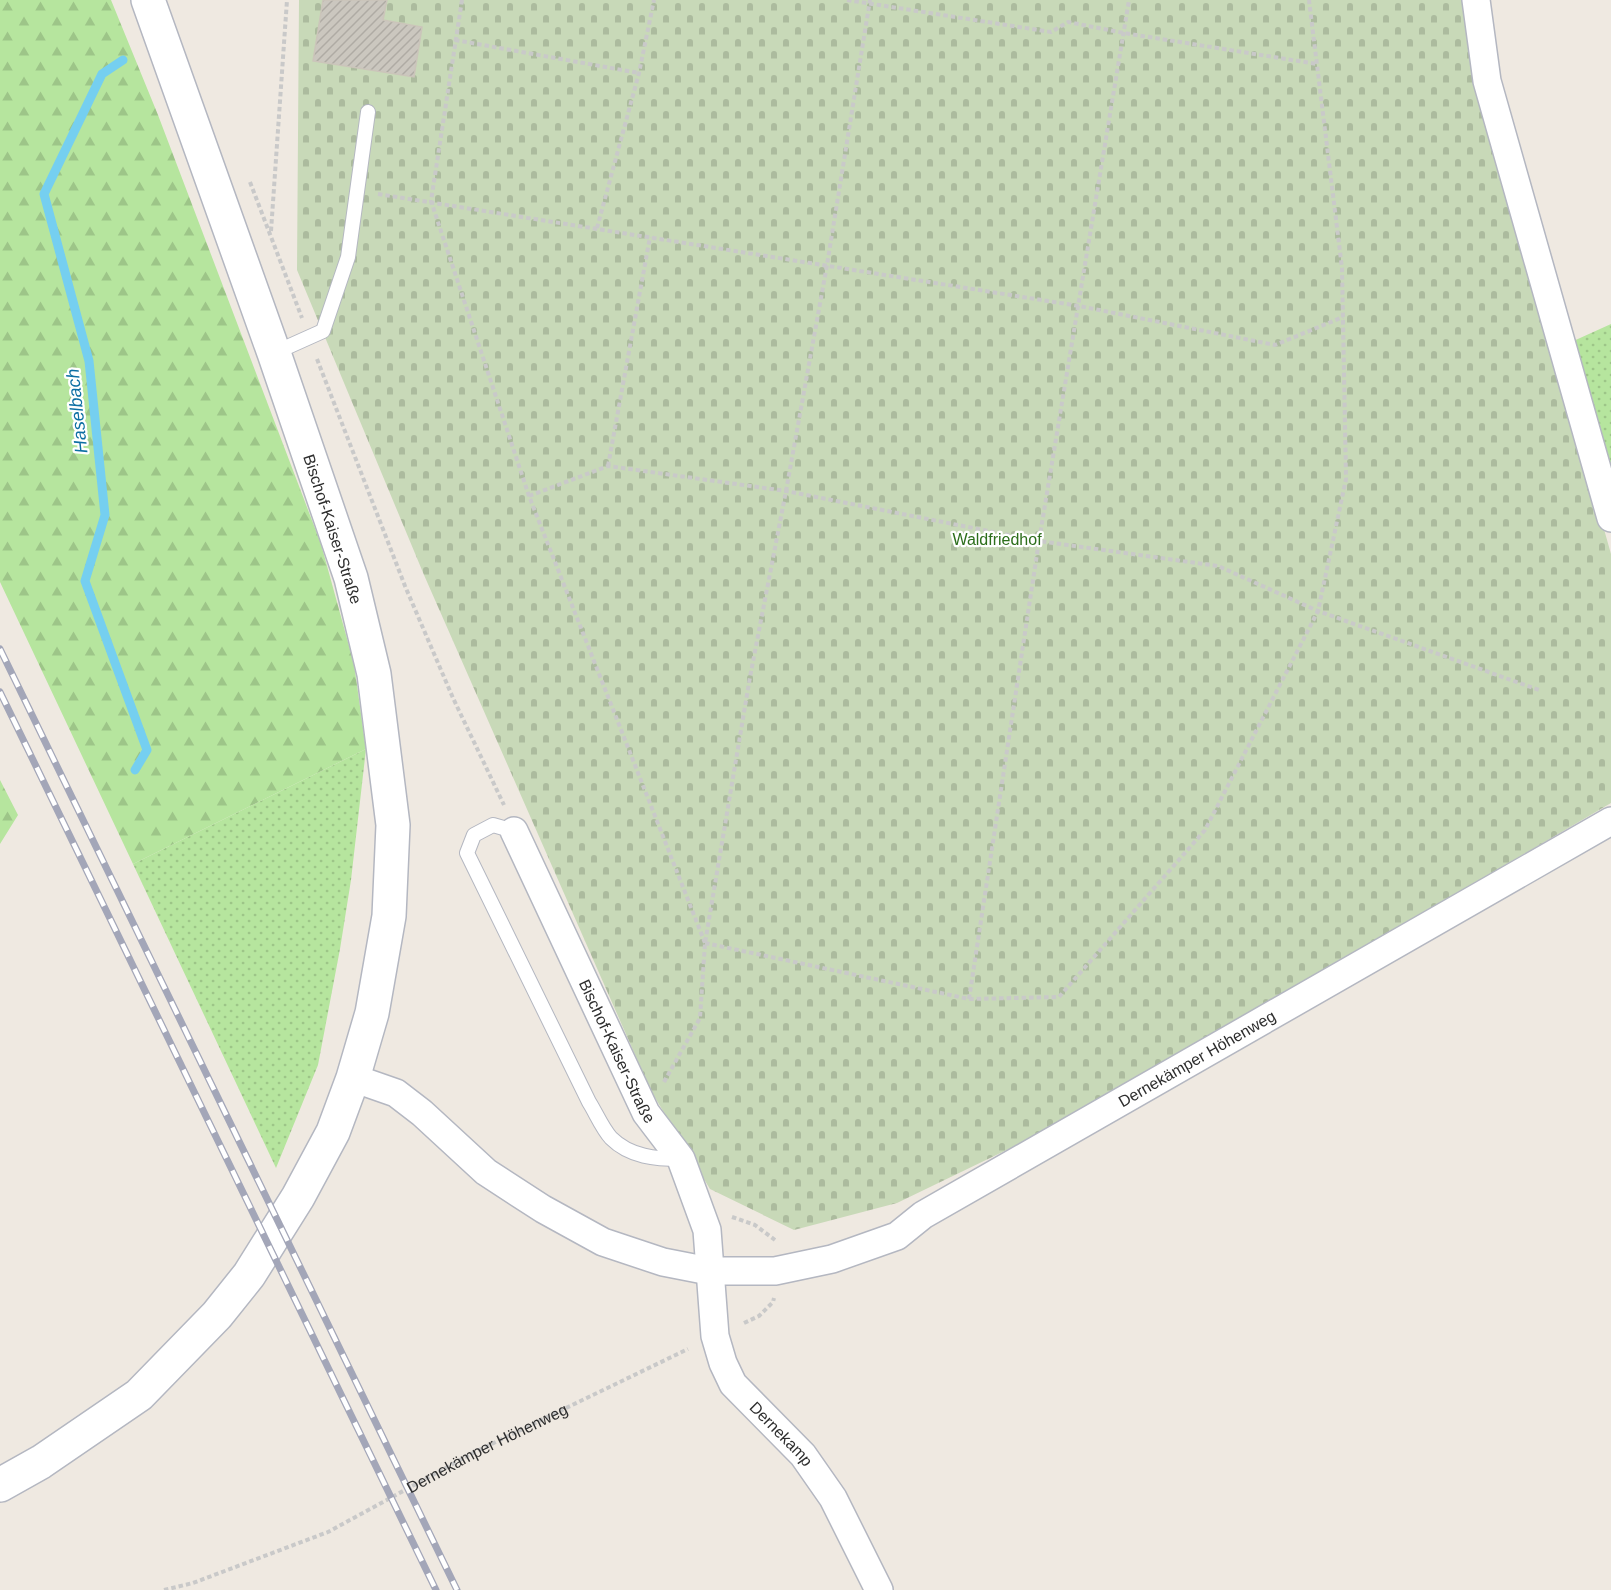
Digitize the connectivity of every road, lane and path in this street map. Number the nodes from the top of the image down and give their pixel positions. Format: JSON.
{"nodes":[{"id":1,"x":148,"y":0,"type":"edge"},
{"id":2,"x":287,"y":0,"type":"edge"},
{"id":3,"x":462,"y":0,"type":"edge"},
{"id":4,"x":654,"y":0,"type":"edge"},
{"id":5,"x":847,"y":0,"type":"edge"},
{"id":6,"x":1130,"y":0,"type":"edge"},
{"id":7,"x":1309,"y":0,"type":"edge"},
{"id":8,"x":1476,"y":0,"type":"edge"},
{"id":9,"x":869,"y":2,"type":"edge"},
{"id":10,"x":1124,"y":33,"type":"junction"},
{"id":11,"x":455,"y":40,"type":"junction"},
{"id":12,"x":1317,"y":64,"type":"junction"},
{"id":13,"x":639,"y":73,"type":"junction"},
{"id":14,"x":368,"y":112,"type":"dead end"},
{"id":15,"x":246,"y":173,"type":"dead end"},
{"id":16,"x":357,"y":191,"type":"junction"},
{"id":17,"x":431,"y":201,"type":"junction"},
{"id":18,"x":597,"y":228,"type":"junction"},
{"id":19,"x":271,"y":235,"type":"junction"},
{"id":20,"x":650,"y":237,"type":"junction"},
{"id":21,"x":827,"y":265,"type":"junction"},
{"id":22,"x":1079,"y":306,"type":"junction"},
{"id":23,"x":1343,"y":317,"type":"junction"},
{"id":24,"x":309,"y":337,"type":"junction"},
{"id":25,"x":274,"y":352,"type":"junction"},
{"id":26,"x":608,"y":466,"type":"junction"},
{"id":27,"x":786,"y":491,"type":"junction"},
{"id":28,"x":529,"y":496,"type":"junction"},
{"id":29,"x":1611,"y":518,"type":"edge"},
{"id":30,"x":1039,"y":541,"type":"junction"},
{"id":31,"x":1318,"y":611,"type":"junction"},
{"id":32,"x":1539,"y":690,"type":"dead end"},
{"id":33,"x":1611,"y":821,"type":"edge"},
{"id":34,"x":514,"y":831,"type":"junction"},
{"id":35,"x":705,"y":944,"type":"junction"},
{"id":36,"x":969,"y":999,"type":"junction"},
{"id":37,"x":353,"y":1078,"type":"junction"},
{"id":38,"x":646,"y":1113,"type":"junction"},
{"id":39,"x":681,"y":1159,"type":"junction"},
{"id":40,"x":698,"y":1204,"type":"junction"},
{"id":41,"x":709,"y":1271,"type":"junction"},
{"id":42,"x":775,"y":1271,"type":"junction"},
{"id":43,"x":715,"y":1336,"type":"junction"},
{"id":44,"x":0,"y":1485,"type":"edge"},
{"id":45,"x":164,"y":1590,"type":"edge"},
{"id":46,"x":879,"y":1590,"type":"edge"}],
"edges":[{"from":1,"to":25,"type":"street","name":"Bischof-Kaiser-Straße"},
{"from":2,"to":19,"type":"path"},
{"from":3,"to":11,"type":"path"},
{"from":4,"to":13,"type":"path"},
{"from":5,"to":9,"type":"path"},
{"from":6,"to":10,"type":"path"},
{"from":7,"to":12,"type":"path"},
{"from":8,"to":29,"type":"street"},
{"from":9,"to":10,"type":"path"},
{"from":9,"to":21,"type":"path"},
{"from":10,"to":12,"type":"path"},
{"from":10,"to":22,"type":"path"},
{"from":11,"to":13,"type":"path"},
{"from":11,"to":17,"type":"path"},
{"from":12,"to":23,"type":"path"},
{"from":13,"to":18,"type":"path"},
{"from":14,"to":16,"type":"lane"},
{"from":15,"to":19,"type":"path"},
{"from":16,"to":17,"type":"path"},
{"from":16,"to":24,"type":"lane"},
{"from":17,"to":18,"type":"path"},
{"from":17,"to":28,"type":"path"},
{"from":18,"to":20,"type":"path"},
{"from":19,"to":24,"type":"path"},
{"from":20,"to":21,"type":"path"},
{"from":20,"to":26,"type":"path"},
{"from":21,"to":22,"type":"path"},
{"from":21,"to":27,"type":"path"},
{"from":22,"to":23,"type":"path"},
{"from":22,"to":30,"type":"path"},
{"from":23,"to":31,"type":"path"},
{"from":24,"to":25,"type":"lane"},
{"from":24,"to":34,"type":"path"},
{"from":25,"to":37,"type":"street","name":"Bischof-Kaiser-Straße"},
{"from":26,"to":27,"type":"path"},
{"from":26,"to":28,"type":"path"},
{"from":27,"to":30,"type":"path"},
{"from":27,"to":35,"type":"path"},
{"from":28,"to":35,"type":"path"},
{"from":30,"to":31,"type":"path"},
{"from":30,"to":36,"type":"path"},
{"from":31,"to":32,"type":"path"},
{"from":31,"to":36,"type":"path"},
{"from":33,"to":42,"type":"street","name":"Dernekämper Höhenweg"},
{"from":34,"to":38,"type":"street","name":"Bischof-Kaiser-Straße"},
{"from":34,"to":39,"type":"lane"},
{"from":35,"to":36,"type":"path"},
{"from":35,"to":38,"type":"path"},
{"from":37,"to":41,"type":"street","name":"Dernekämper Höhenweg"},
{"from":37,"to":44,"type":"street","name":"Bischof-Kaiser-Straße"},
{"from":38,"to":39,"type":"street","name":"Bischof-Kaiser-Straße"},
{"from":39,"to":40,"type":"street","name":"Bischof-Kaiser-Straße"},
{"from":40,"to":41,"type":"street","name":"Bischof-Kaiser-Straße"},
{"from":40,"to":42,"type":"path","name":"Dernekämper Höhenweg"},
{"from":41,"to":42,"type":"street","name":"Dernekämper Höhenweg"},
{"from":41,"to":43,"type":"street","name":"Dernekamp"},
{"from":42,"to":43,"type":"path","name":"Dernekämper Höhenweg"},
{"from":43,"to":45,"type":"path","name":"Dernekämper Höhenweg"},
{"from":43,"to":46,"type":"street","name":"Dernekamp"}]}
